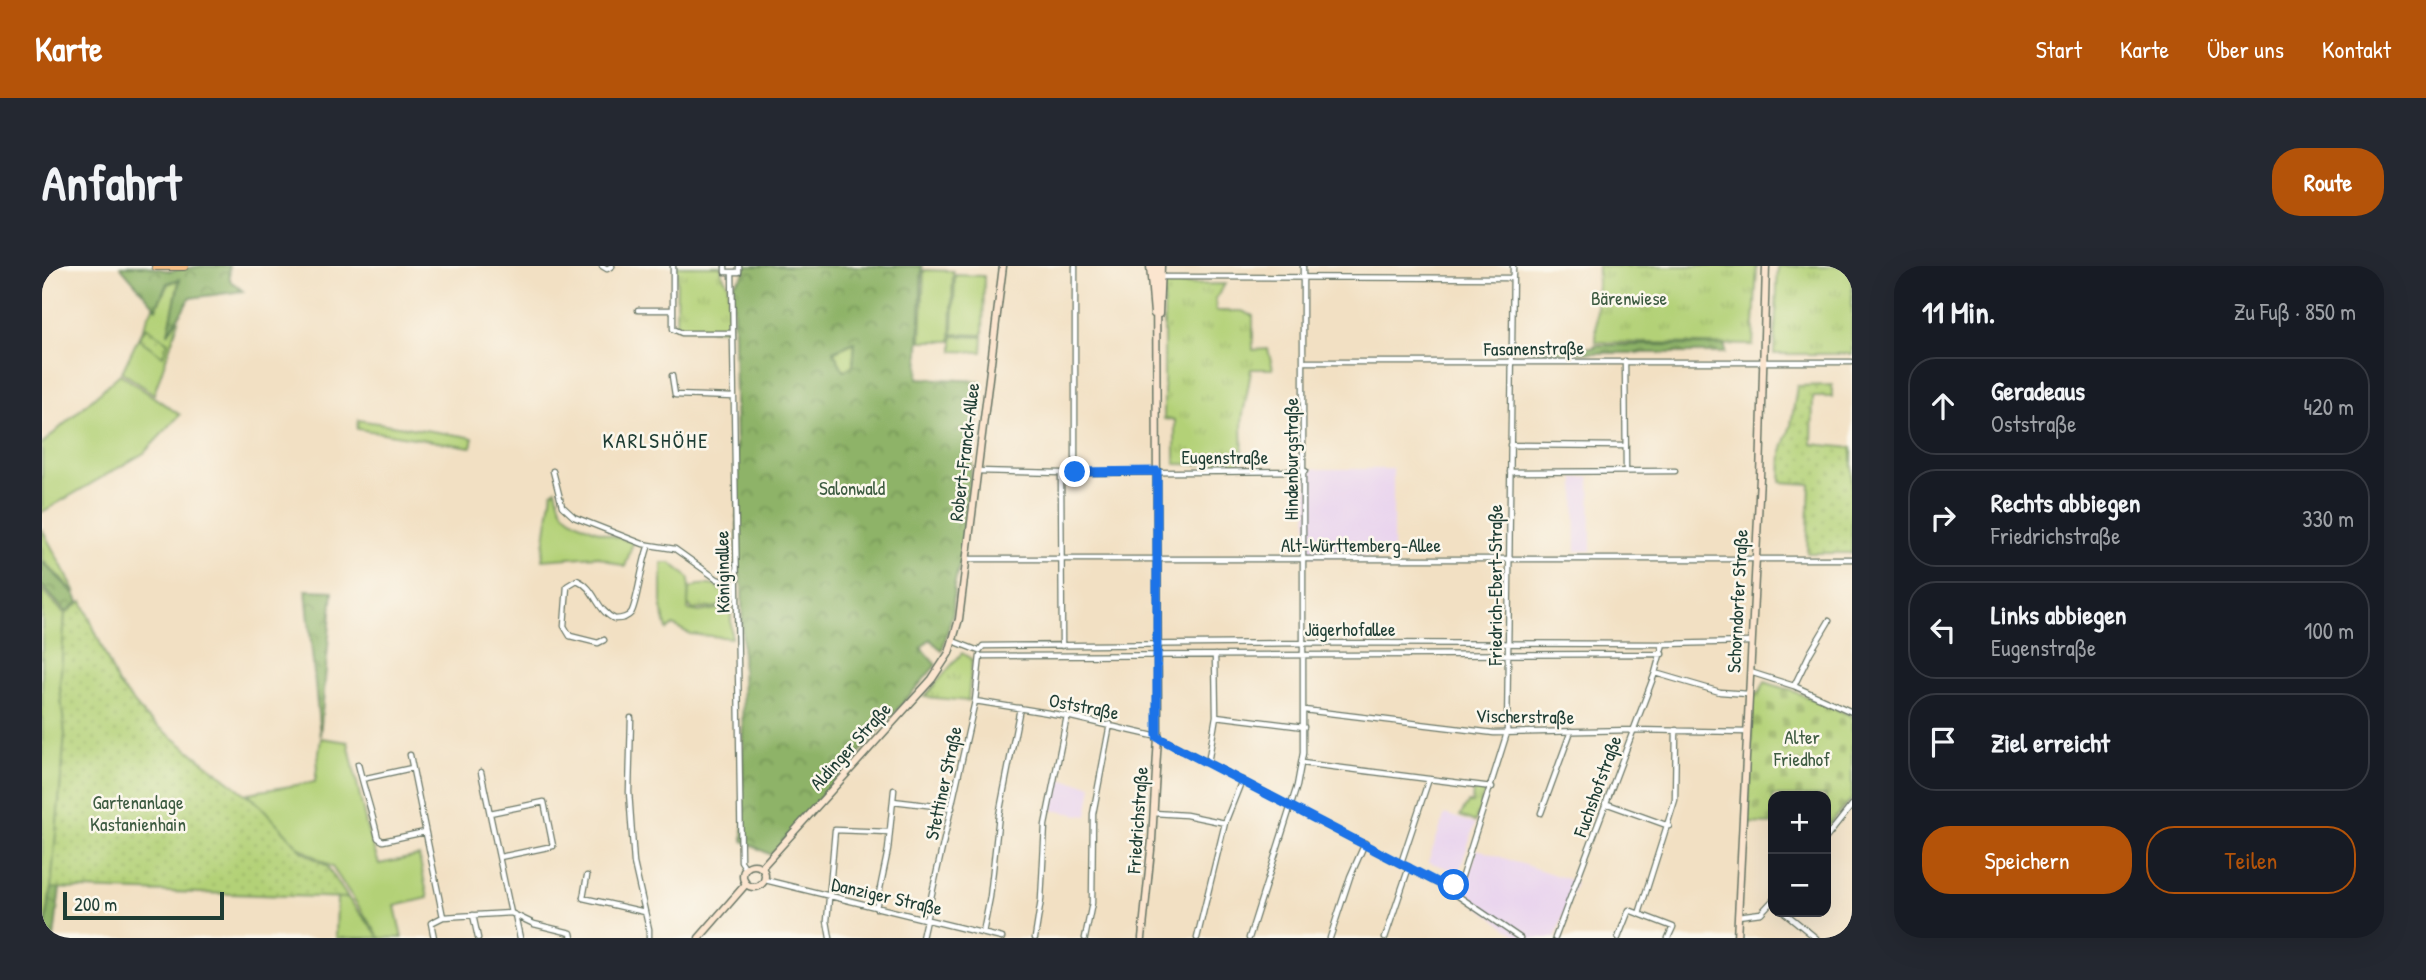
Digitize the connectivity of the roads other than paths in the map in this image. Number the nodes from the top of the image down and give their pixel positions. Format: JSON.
{"nodes":[{"id":1,"x":156,"y":266,"type":"edge"},
{"id":2,"x":168,"y":266,"type":"edge"},
{"id":3,"x":184,"y":266,"type":"edge"},
{"id":4,"x":602,"y":266,"type":"edge"},
{"id":5,"x":612,"y":266,"type":"edge"},
{"id":6,"x":673,"y":266,"type":"edge"},
{"id":7,"x":725,"y":266,"type":"edge"},
{"id":8,"x":738,"y":266,"type":"edge"},
{"id":9,"x":1003,"y":266,"type":"edge"},
{"id":10,"x":1075,"y":266,"type":"edge"},
{"id":11,"x":1150,"y":266,"type":"edge"},
{"id":12,"x":1156,"y":266,"type":"edge"},
{"id":13,"x":1161,"y":266,"type":"edge"},
{"id":14,"x":1303,"y":266,"type":"edge"},
{"id":15,"x":1513,"y":266,"type":"edge"},
{"id":16,"x":1766,"y":266,"type":"edge"},
{"id":17,"x":732,"y":272,"type":"junction"},
{"id":18,"x":1161,"y":277,"type":"junction"},
{"id":19,"x":1303,"y":278,"type":"junction"},
{"id":20,"x":1513,"y":278,"type":"junction"},
{"id":21,"x":638,"y":310,"type":"dead end"},
{"id":22,"x":673,"y":310,"type":"junction"},
{"id":23,"x":1157,"y":326,"type":"junction"},
{"id":24,"x":733,"y":333,"type":"junction"},
{"id":25,"x":1625,"y":361,"type":"junction"},
{"id":26,"x":1304,"y":362,"type":"junction"},
{"id":27,"x":1511,"y":362,"type":"junction"},
{"id":28,"x":1763,"y":362,"type":"junction"},
{"id":29,"x":1852,"y":362,"type":"edge"},
{"id":30,"x":672,"y":376,"type":"dead end"},
{"id":31,"x":734,"y":397,"type":"junction"},
{"id":32,"x":1510,"y":445,"type":"junction"},
{"id":33,"x":1626,"y":446,"type":"junction"},
{"id":34,"x":553,"y":471,"type":"dead end"},
{"id":35,"x":977,"y":471,"type":"junction"},
{"id":36,"x":1157,"y":471,"type":"junction"},
{"id":37,"x":1305,"y":471,"type":"junction"},
{"id":38,"x":1626,"y":471,"type":"junction"},
{"id":39,"x":1675,"y":471,"type":"dead end"},
{"id":40,"x":1075,"y":472,"type":"junction"},
{"id":41,"x":1510,"y":472,"type":"junction"},
{"id":42,"x":1061,"y":473,"type":"junction"},
{"id":43,"x":649,"y":545,"type":"junction"},
{"id":44,"x":966,"y":559,"type":"junction"},
{"id":45,"x":1062,"y":559,"type":"junction"},
{"id":46,"x":1158,"y":559,"type":"junction"},
{"id":47,"x":1305,"y":559,"type":"junction"},
{"id":48,"x":1509,"y":559,"type":"junction"},
{"id":49,"x":1852,"y":559,"type":"edge"},
{"id":50,"x":1755,"y":560,"type":"junction"},
{"id":51,"x":736,"y":586,"type":"junction"},
{"id":52,"x":1829,"y":621,"type":"dead end"},
{"id":53,"x":604,"y":640,"type":"dead end"},
{"id":54,"x":953,"y":641,"type":"junction"},
{"id":55,"x":1751,"y":642,"type":"junction"},
{"id":56,"x":1304,"y":643,"type":"junction"},
{"id":57,"x":1509,"y":643,"type":"junction"},
{"id":58,"x":1663,"y":644,"type":"junction"},
{"id":59,"x":1062,"y":646,"type":"junction"},
{"id":60,"x":1158,"y":646,"type":"junction"},
{"id":61,"x":1509,"y":653,"type":"junction"},
{"id":62,"x":980,"y":654,"type":"junction"},
{"id":63,"x":1662,"y":654,"type":"junction"},
{"id":64,"x":1158,"y":655,"type":"junction"},
{"id":65,"x":1215,"y":655,"type":"junction"},
{"id":66,"x":1303,"y":656,"type":"junction"},
{"id":67,"x":1749,"y":672,"type":"junction"},
{"id":68,"x":1655,"y":673,"type":"junction"},
{"id":69,"x":1794,"y":686,"type":"junction"},
{"id":70,"x":1748,"y":694,"type":"junction"},
{"id":71,"x":975,"y":701,"type":"junction"},
{"id":72,"x":1020,"y":708,"type":"junction"},
{"id":73,"x":1304,"y":710,"type":"junction"},
{"id":74,"x":1852,"y":711,"type":"edge"},
{"id":75,"x":1067,"y":716,"type":"junction"},
{"id":76,"x":1216,"y":716,"type":"junction"},
{"id":77,"x":631,"y":718,"type":"dead end"},
{"id":78,"x":1110,"y":724,"type":"junction"},
{"id":79,"x":1304,"y":727,"type":"junction"},
{"id":80,"x":1633,"y":730,"type":"junction"},
{"id":81,"x":1676,"y":730,"type":"junction"},
{"id":82,"x":1570,"y":731,"type":"junction"},
{"id":83,"x":1746,"y":732,"type":"junction"},
{"id":84,"x":1507,"y":733,"type":"junction"},
{"id":85,"x":1157,"y":737,"type":"junction"},
{"id":86,"x":410,"y":755,"type":"dead end"},
{"id":87,"x":1208,"y":763,"type":"junction"},
{"id":88,"x":1302,"y":763,"type":"junction"},
{"id":89,"x":358,"y":764,"type":"dead end"},
{"id":90,"x":412,"y":768,"type":"junction"},
{"id":91,"x":481,"y":772,"type":"dead end"},
{"id":92,"x":362,"y":779,"type":"junction"},
{"id":93,"x":1242,"y":779,"type":"junction"},
{"id":94,"x":1429,"y":779,"type":"junction"},
{"id":95,"x":1492,"y":787,"type":"junction"},
{"id":96,"x":894,"y":790,"type":"dead end"},
{"id":97,"x":893,"y":801,"type":"junction"},
{"id":98,"x":1605,"y":803,"type":"junction"},
{"id":99,"x":1291,"y":805,"type":"junction"},
{"id":100,"x":1852,"y":805,"type":"edge"},
{"id":101,"x":952,"y":808,"type":"junction"},
{"id":102,"x":490,"y":813,"type":"junction"},
{"id":103,"x":1154,"y":813,"type":"junction"},
{"id":104,"x":1541,"y":813,"type":"dead end"},
{"id":105,"x":1225,"y":823,"type":"junction"},
{"id":106,"x":1669,"y":826,"type":"junction"},
{"id":107,"x":425,"y":832,"type":"junction"},
{"id":108,"x":889,"y":832,"type":"junction"},
{"id":109,"x":1831,"y":832,"type":"edge"},
{"id":110,"x":1365,"y":844,"type":"junction"},
{"id":111,"x":500,"y":857,"type":"junction"},
{"id":112,"x":1401,"y":863,"type":"junction"},
{"id":113,"x":762,"y":867,"type":"junction"},
{"id":114,"x":1409,"y":867,"type":"junction"},
{"id":115,"x":746,"y":869,"type":"junction"},
{"id":116,"x":587,"y":876,"type":"dead end"},
{"id":117,"x":765,"y":880,"type":"junction"},
{"id":118,"x":746,"y":884,"type":"junction"},
{"id":119,"x":1446,"y":887,"type":"junction"},
{"id":120,"x":830,"y":897,"type":"junction"},
{"id":121,"x":1768,"y":907,"type":"edge"},
{"id":122,"x":876,"y":908,"type":"junction"},
{"id":123,"x":645,"y":912,"type":"junction"},
{"id":124,"x":513,"y":914,"type":"junction"},
{"id":125,"x":1639,"y":914,"type":"junction"},
{"id":126,"x":473,"y":915,"type":"junction"},
{"id":127,"x":1738,"y":916,"type":"junction"},
{"id":128,"x":443,"y":917,"type":"junction"},
{"id":129,"x":1790,"y":917,"type":"edge"},
{"id":130,"x":926,"y":920,"type":"junction"},
{"id":131,"x":983,"y":933,"type":"junction"},
{"id":132,"x":703,"y":936,"type":"edge"},
{"id":133,"x":434,"y":938,"type":"edge"},
{"id":134,"x":478,"y":938,"type":"edge"},
{"id":135,"x":520,"y":938,"type":"edge"},
{"id":136,"x":572,"y":938,"type":"edge"},
{"id":137,"x":649,"y":938,"type":"edge"},
{"id":138,"x":830,"y":938,"type":"edge"},
{"id":139,"x":922,"y":938,"type":"edge"},
{"id":140,"x":1002,"y":938,"type":"edge"},
{"id":141,"x":1035,"y":938,"type":"edge"},
{"id":142,"x":1085,"y":938,"type":"edge"},
{"id":143,"x":1142,"y":938,"type":"edge"},
{"id":144,"x":1197,"y":938,"type":"edge"},
{"id":145,"x":1249,"y":938,"type":"edge"},
{"id":146,"x":1330,"y":938,"type":"edge"},
{"id":147,"x":1385,"y":938,"type":"edge"},
{"id":148,"x":1520,"y":938,"type":"edge"},
{"id":149,"x":1555,"y":938,"type":"edge"},
{"id":150,"x":1618,"y":938,"type":"edge"},
{"id":151,"x":1668,"y":938,"type":"edge"},
{"id":152,"x":1735,"y":938,"type":"edge"},
{"id":153,"x":1816,"y":938,"type":"edge"}],
"edges":[{"from":1,"to":2,"type":"highway"},
{"from":2,"to":3,"type":"highway"},
{"from":4,"to":5,"type":"street"},
{"from":6,"to":22,"type":"street"},
{"from":7,"to":17,"type":"street"},
{"from":8,"to":17,"type":"street"},
{"from":9,"to":35,"type":"main road","name":"Robert-Franck-Allee"},
{"from":10,"to":40,"type":"street"},
{"from":11,"to":23,"type":"main road","name":"Friedrichstraße"},
{"from":12,"to":23,"type":"main road","name":"Friedrichstraße"},
{"from":13,"to":18,"type":"main road","name":"Friedrichstraße"},
{"from":14,"to":19,"type":"street","name":"Hindenburgstraße"},
{"from":15,"to":20,"type":"street","name":"Friedrich-Ebert-Straße"},
{"from":16,"to":28,"type":"main road","name":"Schorndorfer Straße"},
{"from":17,"to":24,"type":"street","name":"Königinallee"},
{"from":18,"to":19,"type":"street"},
{"from":18,"to":23,"type":"main road","name":"Friedrichstraße"},
{"from":19,"to":20,"type":"street"},
{"from":19,"to":26,"type":"street","name":"Hindenburgstraße"},
{"from":20,"to":27,"type":"street","name":"Friedrich-Ebert-Straße"},
{"from":21,"to":22,"type":"street"},
{"from":22,"to":24,"type":"street"},
{"from":23,"to":36,"type":"main road","name":"Friedrichstraße"},
{"from":24,"to":31,"type":"street","name":"Königinallee"},
{"from":25,"to":27,"type":"street","name":"Fasanenstraße"},
{"from":25,"to":28,"type":"street","name":"Fasanenstraße"},
{"from":25,"to":33,"type":"street"},
{"from":26,"to":27,"type":"street","name":"Fasanenstraße"},
{"from":26,"to":37,"type":"street","name":"Hindenburgstraße"},
{"from":27,"to":32,"type":"street","name":"Friedrich-Ebert-Straße"},
{"from":28,"to":29,"type":"street","name":"Fasanenstraße"},
{"from":28,"to":50,"type":"main road","name":"Schorndorfer Straße"},
{"from":30,"to":31,"type":"street"},
{"from":31,"to":51,"type":"street","name":"Königinallee"},
{"from":32,"to":33,"type":"street"},
{"from":32,"to":41,"type":"street","name":"Friedrich-Ebert-Straße"},
{"from":33,"to":38,"type":"street"},
{"from":34,"to":43,"type":"street"},
{"from":35,"to":42,"type":"street","name":"Eugenstraße"},
{"from":35,"to":44,"type":"main road","name":"Robert-Franck-Allee"},
{"from":36,"to":37,"type":"street","name":"Eugenstraße"},
{"from":36,"to":40,"type":"street","name":"Eugenstraße"},
{"from":36,"to":46,"type":"main road","name":"Friedrichstraße"},
{"from":37,"to":47,"type":"street","name":"Hindenburgstraße"},
{"from":38,"to":39,"type":"street"},
{"from":38,"to":41,"type":"street"},
{"from":40,"to":42,"type":"street","name":"Eugenstraße"},
{"from":41,"to":48,"type":"street","name":"Friedrich-Ebert-Straße"},
{"from":42,"to":45,"type":"street"},
{"from":43,"to":51,"type":"street"},
{"from":43,"to":53,"type":"street"},
{"from":44,"to":45,"type":"street","name":"Alt-Württemberg-Allee"},
{"from":44,"to":54,"type":"main road","name":"Robert-Franck-Allee"},
{"from":45,"to":46,"type":"street","name":"Alt-Württemberg-Allee"},
{"from":45,"to":59,"type":"street"},
{"from":46,"to":47,"type":"street","name":"Alt-Württemberg-Allee"},
{"from":46,"to":60,"type":"main road","name":"Friedrichstraße"},
{"from":47,"to":48,"type":"street","name":"Alt-Württemberg-Allee"},
{"from":47,"to":56,"type":"street","name":"Hindenburgstraße"},
{"from":48,"to":50,"type":"street","name":"Alt-Württemberg-Allee"},
{"from":48,"to":57,"type":"street","name":"Friedrich-Ebert-Straße"},
{"from":49,"to":50,"type":"street","name":"Alt-Württemberg-Allee"},
{"from":50,"to":55,"type":"main road","name":"Schorndorfer Straße"},
{"from":51,"to":115,"type":"street","name":"Königinallee"},
{"from":52,"to":69,"type":"street"},
{"from":54,"to":62,"type":"street","name":"Jägerhofallee"},
{"from":54,"to":113,"type":"main road","name":"Aldinger Straße"},
{"from":55,"to":58,"type":"street","name":"Jägerhofallee"},
{"from":55,"to":67,"type":"main road","name":"Schorndorfer Straße"},
{"from":56,"to":57,"type":"street","name":"Jägerhofallee"},
{"from":56,"to":60,"type":"street","name":"Jägerhofallee"},
{"from":56,"to":66,"type":"street","name":"Hindenburgstraße"},
{"from":57,"to":58,"type":"street","name":"Jägerhofallee"},
{"from":57,"to":61,"type":"street","name":"Friedrich-Ebert-Straße"},
{"from":58,"to":63,"type":"street","name":"Fuchshofstraße"},
{"from":59,"to":60,"type":"street","name":"Jägerhofallee"},
{"from":59,"to":62,"type":"street","name":"Jägerhofallee"},
{"from":60,"to":64,"type":"main road","name":"Friedrichstraße"},
{"from":61,"to":63,"type":"street","name":"Jägerhofallee"},
{"from":61,"to":66,"type":"street","name":"Jägerhofallee"},
{"from":61,"to":84,"type":"street","name":"Friedrich-Ebert-Straße"},
{"from":62,"to":64,"type":"street","name":"Jägerhofallee"},
{"from":62,"to":71,"type":"street","name":"Stettiner Straße"},
{"from":63,"to":68,"type":"street","name":"Fuchshofstraße"},
{"from":64,"to":65,"type":"street","name":"Jägerhofallee"},
{"from":64,"to":85,"type":"main road","name":"Friedrichstraße"},
{"from":65,"to":66,"type":"street","name":"Jägerhofallee"},
{"from":65,"to":76,"type":"street"},
{"from":66,"to":73,"type":"street","name":"Hindenburgstraße"},
{"from":67,"to":69,"type":"street"},
{"from":67,"to":70,"type":"main road","name":"Schorndorfer Straße"},
{"from":68,"to":70,"type":"street"},
{"from":68,"to":80,"type":"street","name":"Fuchshofstraße"},
{"from":69,"to":74,"type":"street"},
{"from":70,"to":83,"type":"main road","name":"Schorndorfer Straße"},
{"from":71,"to":72,"type":"street","name":"Oststraße"},
{"from":71,"to":101,"type":"street","name":"Stettiner Straße"},
{"from":72,"to":75,"type":"street","name":"Oststraße"},
{"from":72,"to":131,"type":"street"},
{"from":73,"to":79,"type":"street","name":"Hindenburgstraße"},
{"from":73,"to":84,"type":"street","name":"Vischerstraße"},
{"from":75,"to":78,"type":"street","name":"Oststraße"},
{"from":75,"to":141,"type":"street"},
{"from":76,"to":79,"type":"street"},
{"from":76,"to":87,"type":"street"},
{"from":77,"to":123,"type":"street"},
{"from":78,"to":85,"type":"street","name":"Oststraße"},
{"from":78,"to":142,"type":"street"},
{"from":79,"to":88,"type":"street","name":"Hindenburgstraße"},
{"from":80,"to":81,"type":"street","name":"Vischerstraße"},
{"from":80,"to":82,"type":"street","name":"Vischerstraße"},
{"from":80,"to":98,"type":"street","name":"Fuchshofstraße"},
{"from":81,"to":83,"type":"street","name":"Vischerstraße"},
{"from":81,"to":106,"type":"street"},
{"from":82,"to":84,"type":"street","name":"Vischerstraße"},
{"from":82,"to":104,"type":"street"},
{"from":83,"to":127,"type":"main road","name":"Schorndorfer Straße"},
{"from":84,"to":95,"type":"street","name":"Friedrich-Ebert-Straße"},
{"from":85,"to":87,"type":"street","name":"Oststraße"},
{"from":85,"to":103,"type":"main road","name":"Friedrichstraße"},
{"from":86,"to":90,"type":"street"},
{"from":87,"to":93,"type":"street","name":"Oststraße"},
{"from":88,"to":94,"type":"street"},
{"from":88,"to":99,"type":"street","name":"Hindenburgstraße"},
{"from":89,"to":92,"type":"street"},
{"from":90,"to":92,"type":"street"},
{"from":90,"to":107,"type":"street"},
{"from":91,"to":102,"type":"street"},
{"from":92,"to":107,"type":"street"},
{"from":93,"to":99,"type":"street","name":"Oststraße"},
{"from":93,"to":105,"type":"street"},
{"from":94,"to":95,"type":"street"},
{"from":94,"to":112,"type":"street"},
{"from":95,"to":119,"type":"street","name":"Friedrich-Ebert-Straße"},
{"from":96,"to":97,"type":"street"},
{"from":97,"to":101,"type":"street"},
{"from":97,"to":108,"type":"street"},
{"from":98,"to":106,"type":"street"},
{"from":98,"to":149,"type":"street","name":"Fuchshofstraße"},
{"from":99,"to":110,"type":"street","name":"Oststraße"},
{"from":99,"to":145,"type":"street","name":"Hindenburgstraße"},
{"from":100,"to":109,"type":"street"},
{"from":101,"to":130,"type":"street","name":"Stettiner Straße"},
{"from":102,"to":111,"type":"street"},
{"from":102,"to":111,"type":"street"},
{"from":103,"to":105,"type":"street"},
{"from":103,"to":143,"type":"main road","name":"Friedrichstraße"},
{"from":105,"to":144,"type":"street"},
{"from":106,"to":125,"type":"street"},
{"from":107,"to":128,"type":"street"},
{"from":108,"to":120,"type":"street"},
{"from":108,"to":122,"type":"street"},
{"from":110,"to":112,"type":"street","name":"Oststraße"},
{"from":110,"to":146,"type":"street"},
{"from":111,"to":124,"type":"street"},
{"from":112,"to":114,"type":"street","name":"Oststraße"},
{"from":113,"to":115,"type":"main road"},
{"from":113,"to":117,"type":"main road"},
{"from":114,"to":119,"type":"street","name":"Oststraße"},
{"from":114,"to":147,"type":"street"},
{"from":115,"to":118,"type":"main road"},
{"from":116,"to":123,"type":"street"},
{"from":117,"to":118,"type":"main road"},
{"from":117,"to":120,"type":"street","name":"Danziger Straße"},
{"from":118,"to":132,"type":"main road"},
{"from":119,"to":148,"type":"street","name":"Oststraße"},
{"from":120,"to":122,"type":"street","name":"Danziger Straße"},
{"from":120,"to":138,"type":"street"},
{"from":121,"to":127,"type":"street"},
{"from":122,"to":130,"type":"street","name":"Danziger Straße"},
{"from":123,"to":137,"type":"street"},
{"from":124,"to":126,"type":"street"},
{"from":124,"to":135,"type":"street"},
{"from":124,"to":136,"type":"street"},
{"from":125,"to":150,"type":"street"},
{"from":125,"to":151,"type":"street"},
{"from":126,"to":128,"type":"street"},
{"from":126,"to":134,"type":"street"},
{"from":127,"to":152,"type":"main road","name":"Schorndorfer Straße"},
{"from":128,"to":133,"type":"street"},
{"from":129,"to":153,"type":"street"},
{"from":130,"to":131,"type":"street","name":"Danziger Straße"},
{"from":130,"to":139,"type":"street","name":"Stettiner Straße"},
{"from":131,"to":140,"type":"street","name":"Danziger Straße"}]}
